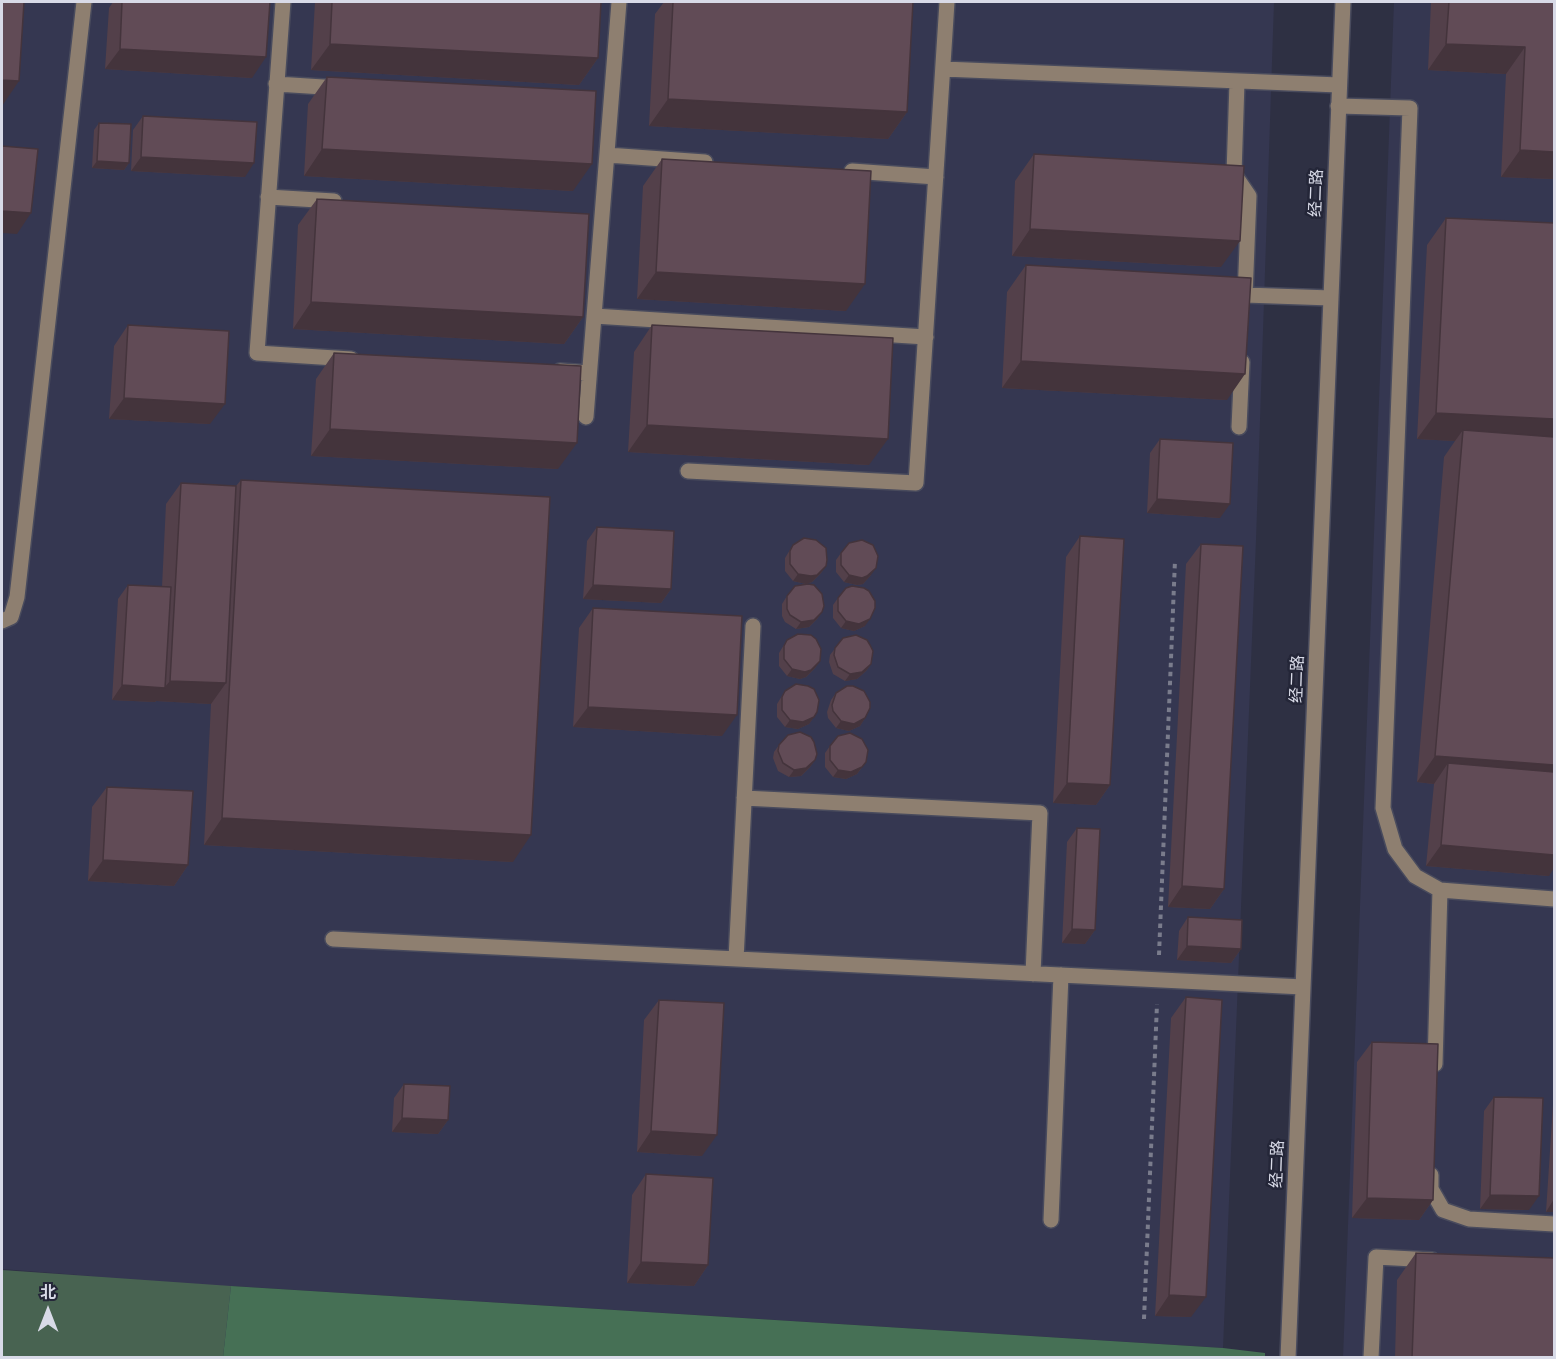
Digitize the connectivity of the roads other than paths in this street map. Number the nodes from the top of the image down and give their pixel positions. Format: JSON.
{"nodes":[{"id":1,"x":84,"y":2,"type":"edge"},
{"id":2,"x":283,"y":2,"type":"edge"},
{"id":3,"x":619,"y":2,"type":"edge"},
{"id":4,"x":947,"y":2,"type":"edge"},
{"id":5,"x":1343,"y":2,"type":"edge"},
{"id":6,"x":943,"y":69,"type":"junction"},
{"id":7,"x":1237,"y":82,"type":"junction"},
{"id":8,"x":276,"y":84,"type":"junction"},
{"id":9,"x":1339,"y":85,"type":"junction"},
{"id":10,"x":348,"y":88,"type":"edge"},
{"id":11,"x":1338,"y":106,"type":"junction"},
{"id":12,"x":607,"y":155,"type":"junction"},
{"id":13,"x":724,"y":163,"type":"edge"},
{"id":14,"x":842,"y":171,"type":"edge"},
{"id":15,"x":936,"y":177,"type":"junction"},
{"id":16,"x":268,"y":197,"type":"junction"},
{"id":17,"x":352,"y":202,"type":"edge"},
{"id":18,"x":1331,"y":298,"type":"junction"},
{"id":19,"x":594,"y":316,"type":"junction"},
{"id":20,"x":926,"y":337,"type":"junction"},
{"id":21,"x":1242,"y":350,"type":"edge"},
{"id":22,"x":364,"y":360,"type":"edge"},
{"id":23,"x":542,"y":370,"type":"edge"},
{"id":24,"x":589,"y":373,"type":"junction"},
{"id":25,"x":586,"y":417,"type":"dead end"},
{"id":26,"x":1239,"y":427,"type":"dead end"},
{"id":27,"x":688,"y":471,"type":"dead end"},
{"id":28,"x":2,"y":621,"type":"edge"},
{"id":29,"x":753,"y":626,"type":"dead end"},
{"id":30,"x":744,"y":798,"type":"junction"},
{"id":31,"x":1440,"y":890,"type":"junction"},
{"id":32,"x":1554,"y":899,"type":"edge"},
{"id":33,"x":333,"y":939,"type":"dead end"},
{"id":34,"x":736,"y":959,"type":"junction"},
{"id":35,"x":1033,"y":974,"type":"junction"},
{"id":36,"x":1061,"y":975,"type":"junction"},
{"id":37,"x":1303,"y":987,"type":"junction"},
{"id":38,"x":1434,"y":1082,"type":"edge"},
{"id":39,"x":1431,"y":1166,"type":"edge"},
{"id":40,"x":1051,"y":1220,"type":"dead end"},
{"id":41,"x":1554,"y":1224,"type":"edge"},
{"id":42,"x":1447,"y":1261,"type":"edge"},
{"id":43,"x":1288,"y":1358,"type":"edge"},
{"id":44,"x":1371,"y":1358,"type":"edge"}],
"edges":[{"from":1,"to":28,"type":"street"},
{"from":2,"to":8,"type":"street"},
{"from":3,"to":12,"type":"street"},
{"from":4,"to":6,"type":"street"},
{"from":5,"to":9,"type":"street","name":"经二路"},
{"from":6,"to":7,"type":"street"},
{"from":6,"to":15,"type":"street"},
{"from":7,"to":9,"type":"street"},
{"from":7,"to":18,"type":"street"},
{"from":8,"to":10,"type":"street"},
{"from":8,"to":16,"type":"street"},
{"from":9,"to":11,"type":"street","name":"经二路"},
{"from":11,"to":18,"type":"street","name":"经二路"},
{"from":11,"to":31,"type":"street"},
{"from":12,"to":13,"type":"street"},
{"from":12,"to":19,"type":"street"},
{"from":14,"to":15,"type":"street"},
{"from":15,"to":20,"type":"street"},
{"from":16,"to":17,"type":"street"},
{"from":16,"to":22,"type":"street"},
{"from":18,"to":37,"type":"street","name":"经二路"},
{"from":19,"to":20,"type":"street"},
{"from":19,"to":24,"type":"street"},
{"from":20,"to":27,"type":"street"},
{"from":21,"to":26,"type":"street"},
{"from":23,"to":24,"type":"street"},
{"from":24,"to":25,"type":"street"},
{"from":29,"to":30,"type":"street"},
{"from":30,"to":34,"type":"street"},
{"from":30,"to":35,"type":"street"},
{"from":31,"to":32,"type":"street"},
{"from":31,"to":38,"type":"street"},
{"from":33,"to":34,"type":"street"},
{"from":34,"to":35,"type":"street"},
{"from":35,"to":36,"type":"street"},
{"from":36,"to":37,"type":"street"},
{"from":36,"to":40,"type":"street"},
{"from":37,"to":43,"type":"street","name":"经二路"},
{"from":39,"to":41,"type":"street"},
{"from":42,"to":44,"type":"street"}]}
